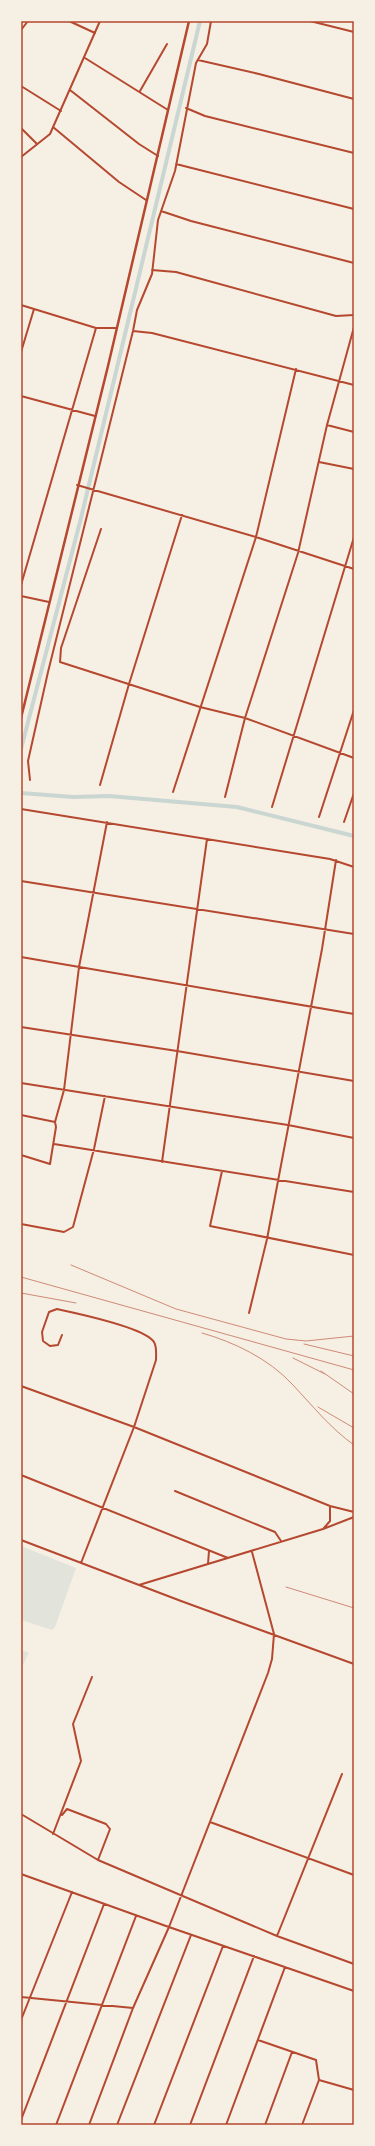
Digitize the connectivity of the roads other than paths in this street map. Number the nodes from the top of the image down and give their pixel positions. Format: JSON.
{"nodes":[{"id":1,"x":28,"y":21,"type":"edge"},
{"id":2,"x":69,"y":21,"type":"edge"},
{"id":3,"x":100,"y":21,"type":"edge"},
{"id":4,"x":189,"y":21,"type":"edge"},
{"id":5,"x":211,"y":21,"type":"edge"},
{"id":6,"x":310,"y":21,"type":"edge"},
{"id":7,"x":21,"y":30,"type":"edge"},
{"id":8,"x":354,"y":32,"type":"edge"},
{"id":9,"x":95,"y":33,"type":"junction"},
{"id":10,"x":167,"y":44,"type":"dead end"},
{"id":11,"x":85,"y":58,"type":"junction"},
{"id":12,"x":198,"y":60,"type":"junction"},
{"id":13,"x":21,"y":86,"type":"edge"},
{"id":14,"x":70,"y":90,"type":"junction"},
{"id":15,"x":139,"y":92,"type":"junction"},
{"id":16,"x":354,"y":99,"type":"edge"},
{"id":17,"x":186,"y":108,"type":"junction"},
{"id":18,"x":168,"y":110,"type":"junction"},
{"id":19,"x":61,"y":111,"type":"junction"},
{"id":20,"x":21,"y":128,"type":"edge"},
{"id":21,"x":53,"y":128,"type":"junction"},
{"id":22,"x":36,"y":144,"type":"junction"},
{"id":23,"x":354,"y":154,"type":"edge"},
{"id":24,"x":158,"y":156,"type":"junction"},
{"id":25,"x":21,"y":157,"type":"edge"},
{"id":26,"x":176,"y":164,"type":"junction"},
{"id":27,"x":146,"y":200,"type":"junction"},
{"id":28,"x":354,"y":209,"type":"edge"},
{"id":29,"x":161,"y":211,"type":"junction"},
{"id":30,"x":354,"y":263,"type":"edge"},
{"id":31,"x":152,"y":270,"type":"junction"},
{"id":32,"x":21,"y":305,"type":"edge"},
{"id":33,"x":34,"y":309,"type":"junction"},
{"id":34,"x":354,"y":315,"type":"edge"},
{"id":35,"x":354,"y":327,"type":"edge"},
{"id":36,"x":96,"y":328,"type":"junction"},
{"id":37,"x":116,"y":328,"type":"junction"},
{"id":38,"x":133,"y":331,"type":"junction"},
{"id":39,"x":21,"y":352,"type":"edge"},
{"id":40,"x":296,"y":369,"type":"junction"},
{"id":41,"x":340,"y":381,"type":"junction"},
{"id":42,"x":354,"y":385,"type":"edge"},
{"id":43,"x":21,"y":396,"type":"edge"},
{"id":44,"x":73,"y":410,"type":"junction"},
{"id":45,"x":95,"y":416,"type":"junction"},
{"id":46,"x":327,"y":424,"type":"junction"},
{"id":47,"x":354,"y":432,"type":"edge"},
{"id":48,"x":319,"y":462,"type":"junction"},
{"id":49,"x":354,"y":469,"type":"edge"},
{"id":50,"x":77,"y":485,"type":"junction"},
{"id":51,"x":94,"y":490,"type":"junction"},
{"id":52,"x":182,"y":515,"type":"junction"},
{"id":53,"x":101,"y":529,"type":"dead end"},
{"id":54,"x":256,"y":537,"type":"junction"},
{"id":55,"x":354,"y":537,"type":"edge"},
{"id":56,"x":298,"y":552,"type":"junction"},
{"id":57,"x":346,"y":566,"type":"junction"},
{"id":58,"x":354,"y":569,"type":"edge"},
{"id":59,"x":21,"y":585,"type":"edge"},
{"id":60,"x":21,"y":596,"type":"edge"},
{"id":61,"x":49,"y":602,"type":"junction"},
{"id":62,"x":129,"y":684,"type":"junction"},
{"id":63,"x":200,"y":707,"type":"junction"},
{"id":64,"x":354,"y":710,"type":"edge"},
{"id":65,"x":21,"y":718,"type":"edge"},
{"id":66,"x":245,"y":718,"type":"junction"},
{"id":67,"x":292,"y":737,"type":"junction"},
{"id":68,"x":339,"y":754,"type":"junction"},
{"id":69,"x":354,"y":758,"type":"edge"},
{"id":70,"x":30,"y":780,"type":"dead end"},
{"id":71,"x":100,"y":785,"type":"dead end"},
{"id":72,"x":173,"y":792,"type":"dead end"},
{"id":73,"x":354,"y":793,"type":"edge"},
{"id":74,"x":224,"y":797,"type":"dead end"},
{"id":75,"x":272,"y":807,"type":"dead end"},
{"id":76,"x":21,"y":809,"type":"edge"},
{"id":77,"x":319,"y":818,"type":"dead end"},
{"id":78,"x":107,"y":822,"type":"junction"},
{"id":79,"x":344,"y":822,"type":"dead end"},
{"id":80,"x":207,"y":839,"type":"junction"},
{"id":81,"x":336,"y":860,"type":"junction"},
{"id":82,"x":354,"y":867,"type":"edge"},
{"id":83,"x":21,"y":881,"type":"edge"},
{"id":84,"x":94,"y":892,"type":"junction"},
{"id":85,"x":197,"y":908,"type":"junction"},
{"id":86,"x":324,"y":928,"type":"junction"},
{"id":87,"x":354,"y":934,"type":"edge"},
{"id":88,"x":21,"y":957,"type":"edge"},
{"id":89,"x":80,"y":967,"type":"junction"},
{"id":90,"x":186,"y":984,"type":"junction"},
{"id":91,"x":311,"y":1007,"type":"junction"},
{"id":92,"x":354,"y":1014,"type":"edge"},
{"id":93,"x":21,"y":1027,"type":"edge"},
{"id":94,"x":71,"y":1035,"type":"junction"},
{"id":95,"x":177,"y":1051,"type":"junction"},
{"id":96,"x":299,"y":1071,"type":"junction"},
{"id":97,"x":354,"y":1081,"type":"edge"},
{"id":98,"x":21,"y":1083,"type":"edge"},
{"id":99,"x":64,"y":1090,"type":"junction"},
{"id":100,"x":105,"y":1096,"type":"junction"},
{"id":101,"x":170,"y":1106,"type":"junction"},
{"id":102,"x":21,"y":1115,"type":"edge"},
{"id":103,"x":55,"y":1122,"type":"junction"},
{"id":104,"x":288,"y":1125,"type":"junction"},
{"id":105,"x":354,"y":1138,"type":"edge"},
{"id":106,"x":54,"y":1144,"type":"junction"},
{"id":107,"x":94,"y":1149,"type":"junction"},
{"id":108,"x":21,"y":1154,"type":"edge"},
{"id":109,"x":162,"y":1162,"type":"junction"},
{"id":110,"x":222,"y":1171,"type":"junction"},
{"id":111,"x":278,"y":1180,"type":"junction"},
{"id":112,"x":354,"y":1192,"type":"edge"},
{"id":113,"x":21,"y":1224,"type":"edge"},
{"id":114,"x":267,"y":1239,"type":"junction"},
{"id":115,"x":354,"y":1255,"type":"edge"},
{"id":116,"x":249,"y":1313,"type":"dead end"},
{"id":117,"x":62,"y":1335,"type":"dead end"},
{"id":118,"x":21,"y":1386,"type":"edge"},
{"id":119,"x":134,"y":1427,"type":"junction"},
{"id":120,"x":21,"y":1475,"type":"edge"},
{"id":121,"x":175,"y":1490,"type":"dead end"},
{"id":122,"x":330,"y":1506,"type":"junction"},
{"id":123,"x":102,"y":1509,"type":"junction"},
{"id":124,"x":354,"y":1512,"type":"edge"},
{"id":125,"x":354,"y":1517,"type":"edge"},
{"id":126,"x":323,"y":1529,"type":"junction"},
{"id":127,"x":21,"y":1540,"type":"edge"},
{"id":128,"x":281,"y":1541,"type":"junction"},
{"id":129,"x":209,"y":1551,"type":"junction"},
{"id":130,"x":252,"y":1552,"type":"junction"},
{"id":131,"x":228,"y":1558,"type":"junction"},
{"id":132,"x":81,"y":1563,"type":"junction"},
{"id":133,"x":208,"y":1564,"type":"junction"},
{"id":134,"x":138,"y":1585,"type":"junction"},
{"id":135,"x":274,"y":1634,"type":"junction"},
{"id":136,"x":354,"y":1664,"type":"edge"},
{"id":137,"x":92,"y":1677,"type":"dead end"},
{"id":138,"x":342,"y":1774,"type":"dead end"},
{"id":139,"x":21,"y":1814,"type":"edge"},
{"id":140,"x":61,"y":1816,"type":"junction"},
{"id":141,"x":210,"y":1822,"type":"junction"},
{"id":142,"x":54,"y":1834,"type":"junction"},
{"id":143,"x":309,"y":1858,"type":"junction"},
{"id":144,"x":98,"y":1860,"type":"junction"},
{"id":145,"x":21,"y":1874,"type":"edge"},
{"id":146,"x":354,"y":1875,"type":"edge"},
{"id":147,"x":72,"y":1892,"type":"junction"},
{"id":148,"x":181,"y":1896,"type":"junction"},
{"id":149,"x":104,"y":1904,"type":"junction"},
{"id":150,"x":136,"y":1916,"type":"junction"},
{"id":151,"x":169,"y":1928,"type":"junction"},
{"id":152,"x":191,"y":1935,"type":"junction"},
{"id":153,"x":277,"y":1936,"type":"junction"},
{"id":154,"x":223,"y":1946,"type":"junction"},
{"id":155,"x":254,"y":1956,"type":"junction"},
{"id":156,"x":354,"y":1964,"type":"edge"},
{"id":157,"x":286,"y":1967,"type":"junction"},
{"id":158,"x":354,"y":1991,"type":"edge"},
{"id":159,"x":21,"y":1997,"type":"edge"},
{"id":160,"x":30,"y":1998,"type":"junction"},
{"id":161,"x":66,"y":2002,"type":"junction"},
{"id":162,"x":102,"y":2006,"type":"junction"},
{"id":163,"x":133,"y":2008,"type":"junction"},
{"id":164,"x":21,"y":2020,"type":"edge"},
{"id":165,"x":258,"y":2040,"type":"junction"},
{"id":166,"x":292,"y":2052,"type":"junction"},
{"id":167,"x":319,"y":2080,"type":"junction"},
{"id":168,"x":354,"y":2090,"type":"edge"},
{"id":169,"x":21,"y":2120,"type":"edge"},
{"id":170,"x":56,"y":2125,"type":"edge"},
{"id":171,"x":89,"y":2125,"type":"edge"},
{"id":172,"x":117,"y":2125,"type":"edge"},
{"id":173,"x":154,"y":2125,"type":"edge"},
{"id":174,"x":190,"y":2125,"type":"edge"},
{"id":175,"x":226,"y":2125,"type":"edge"},
{"id":176,"x":265,"y":2125,"type":"edge"},
{"id":177,"x":302,"y":2125,"type":"edge"}],
"edges":[{"from":1,"to":7,"type":"street"},
{"from":2,"to":9,"type":"street"},
{"from":3,"to":9,"type":"street"},
{"from":4,"to":18,"type":"street"},
{"from":5,"to":12,"type":"street"},
{"from":6,"to":8,"type":"street"},
{"from":9,"to":11,"type":"street"},
{"from":10,"to":15,"type":"street"},
{"from":11,"to":14,"type":"street"},
{"from":11,"to":15,"type":"street"},
{"from":12,"to":16,"type":"street"},
{"from":12,"to":17,"type":"street"},
{"from":13,"to":19,"type":"street"},
{"from":14,"to":19,"type":"street"},
{"from":14,"to":24,"type":"street"},
{"from":15,"to":18,"type":"street"},
{"from":17,"to":23,"type":"street"},
{"from":17,"to":26,"type":"street"},
{"from":18,"to":24,"type":"street"},
{"from":19,"to":21,"type":"street"},
{"from":20,"to":22,"type":"street"},
{"from":21,"to":22,"type":"street"},
{"from":21,"to":27,"type":"street"},
{"from":22,"to":25,"type":"street"},
{"from":24,"to":27,"type":"street"},
{"from":26,"to":28,"type":"street"},
{"from":26,"to":29,"type":"street"},
{"from":27,"to":37,"type":"street"},
{"from":29,"to":30,"type":"street"},
{"from":29,"to":31,"type":"street"},
{"from":31,"to":34,"type":"street"},
{"from":31,"to":38,"type":"street"},
{"from":32,"to":33,"type":"street"},
{"from":33,"to":36,"type":"street"},
{"from":33,"to":39,"type":"street"},
{"from":35,"to":41,"type":"street"},
{"from":36,"to":37,"type":"street"},
{"from":36,"to":44,"type":"street"},
{"from":37,"to":45,"type":"street"},
{"from":38,"to":40,"type":"street"},
{"from":38,"to":51,"type":"street"},
{"from":40,"to":41,"type":"street"},
{"from":40,"to":54,"type":"street"},
{"from":41,"to":42,"type":"street"},
{"from":41,"to":46,"type":"street"},
{"from":43,"to":44,"type":"street"},
{"from":44,"to":45,"type":"street"},
{"from":44,"to":59,"type":"street"},
{"from":45,"to":50,"type":"street"},
{"from":46,"to":47,"type":"street"},
{"from":46,"to":48,"type":"street"},
{"from":48,"to":49,"type":"street"},
{"from":48,"to":56,"type":"street"},
{"from":50,"to":51,"type":"street"},
{"from":50,"to":61,"type":"street"},
{"from":51,"to":52,"type":"street"},
{"from":51,"to":70,"type":"street"},
{"from":52,"to":54,"type":"street"},
{"from":52,"to":62,"type":"street"},
{"from":53,"to":62,"type":"street"},
{"from":54,"to":56,"type":"street"},
{"from":54,"to":63,"type":"street"},
{"from":55,"to":57,"type":"street"},
{"from":56,"to":57,"type":"street"},
{"from":56,"to":66,"type":"street"},
{"from":57,"to":58,"type":"street"},
{"from":57,"to":67,"type":"street"},
{"from":60,"to":61,"type":"street"},
{"from":61,"to":65,"type":"street"},
{"from":62,"to":63,"type":"street"},
{"from":62,"to":71,"type":"street"},
{"from":63,"to":66,"type":"street"},
{"from":63,"to":72,"type":"street"},
{"from":64,"to":68,"type":"street"},
{"from":66,"to":67,"type":"street"},
{"from":66,"to":74,"type":"street"},
{"from":67,"to":68,"type":"street"},
{"from":67,"to":75,"type":"street"},
{"from":68,"to":69,"type":"street"},
{"from":68,"to":77,"type":"street"},
{"from":73,"to":79,"type":"street"},
{"from":76,"to":78,"type":"street"},
{"from":78,"to":80,"type":"street"},
{"from":78,"to":84,"type":"street"},
{"from":80,"to":81,"type":"street"},
{"from":80,"to":85,"type":"street"},
{"from":81,"to":82,"type":"street"},
{"from":81,"to":86,"type":"street"},
{"from":83,"to":84,"type":"street"},
{"from":84,"to":85,"type":"street"},
{"from":84,"to":89,"type":"street"},
{"from":85,"to":86,"type":"street"},
{"from":85,"to":90,"type":"street"},
{"from":86,"to":87,"type":"street"},
{"from":86,"to":91,"type":"street"},
{"from":88,"to":89,"type":"street"},
{"from":89,"to":90,"type":"street"},
{"from":89,"to":94,"type":"street"},
{"from":90,"to":91,"type":"street"},
{"from":90,"to":95,"type":"street"},
{"from":91,"to":92,"type":"street"},
{"from":91,"to":96,"type":"street"},
{"from":93,"to":94,"type":"street"},
{"from":94,"to":95,"type":"street"},
{"from":94,"to":99,"type":"street"},
{"from":95,"to":96,"type":"street"},
{"from":95,"to":101,"type":"street"},
{"from":96,"to":97,"type":"street"},
{"from":96,"to":104,"type":"street"},
{"from":98,"to":99,"type":"street"},
{"from":99,"to":100,"type":"street"},
{"from":99,"to":103,"type":"street"},
{"from":100,"to":101,"type":"street"},
{"from":100,"to":107,"type":"street"},
{"from":101,"to":104,"type":"street"},
{"from":101,"to":109,"type":"street"},
{"from":102,"to":103,"type":"street"},
{"from":103,"to":106,"type":"street"},
{"from":104,"to":105,"type":"street"},
{"from":104,"to":111,"type":"street"},
{"from":106,"to":107,"type":"street"},
{"from":106,"to":108,"type":"street"},
{"from":107,"to":109,"type":"street"},
{"from":107,"to":113,"type":"street"},
{"from":109,"to":110,"type":"street"},
{"from":110,"to":111,"type":"street"},
{"from":110,"to":114,"type":"street"},
{"from":111,"to":112,"type":"street"},
{"from":111,"to":114,"type":"street"},
{"from":114,"to":115,"type":"street"},
{"from":114,"to":116,"type":"street"},
{"from":117,"to":119,"type":"street"},
{"from":118,"to":119,"type":"street"},
{"from":119,"to":122,"type":"street"},
{"from":119,"to":123,"type":"street"},
{"from":120,"to":123,"type":"street"},
{"from":121,"to":128,"type":"street"},
{"from":122,"to":124,"type":"street"},
{"from":122,"to":126,"type":"street"},
{"from":123,"to":129,"type":"street"},
{"from":123,"to":132,"type":"street"},
{"from":125,"to":126,"type":"street"},
{"from":126,"to":128,"type":"street"},
{"from":127,"to":132,"type":"street"},
{"from":128,"to":130,"type":"street"},
{"from":129,"to":131,"type":"street"},
{"from":129,"to":133,"type":"street"},
{"from":130,"to":131,"type":"street"},
{"from":130,"to":135,"type":"street"},
{"from":131,"to":133,"type":"street"},
{"from":132,"to":134,"type":"street"},
{"from":133,"to":134,"type":"street"},
{"from":134,"to":135,"type":"street"},
{"from":135,"to":136,"type":"street"},
{"from":135,"to":141,"type":"street"},
{"from":137,"to":140,"type":"street"},
{"from":138,"to":143,"type":"street"},
{"from":139,"to":142,"type":"street"},
{"from":140,"to":142,"type":"street"},
{"from":140,"to":144,"type":"street"},
{"from":141,"to":143,"type":"street"},
{"from":141,"to":148,"type":"street"},
{"from":142,"to":144,"type":"street"},
{"from":143,"to":146,"type":"street"},
{"from":143,"to":153,"type":"street"},
{"from":144,"to":148,"type":"street"},
{"from":145,"to":147,"type":"street"},
{"from":147,"to":149,"type":"street"},
{"from":147,"to":160,"type":"street"},
{"from":148,"to":151,"type":"street"},
{"from":148,"to":153,"type":"street"},
{"from":149,"to":150,"type":"street"},
{"from":149,"to":161,"type":"street"},
{"from":150,"to":151,"type":"street"},
{"from":150,"to":162,"type":"street"},
{"from":151,"to":152,"type":"street"},
{"from":151,"to":163,"type":"street"},
{"from":152,"to":154,"type":"street"},
{"from":152,"to":172,"type":"street"},
{"from":153,"to":156,"type":"street"},
{"from":154,"to":155,"type":"street"},
{"from":154,"to":173,"type":"street"},
{"from":155,"to":157,"type":"street"},
{"from":155,"to":174,"type":"street"},
{"from":157,"to":158,"type":"street"},
{"from":157,"to":165,"type":"street"},
{"from":159,"to":160,"type":"street"},
{"from":160,"to":161,"type":"street"},
{"from":160,"to":164,"type":"street"},
{"from":161,"to":162,"type":"street"},
{"from":161,"to":169,"type":"street"},
{"from":162,"to":163,"type":"street"},
{"from":162,"to":170,"type":"street"},
{"from":163,"to":171,"type":"street"},
{"from":165,"to":166,"type":"street"},
{"from":165,"to":175,"type":"street"},
{"from":166,"to":167,"type":"street"},
{"from":166,"to":176,"type":"street"},
{"from":167,"to":168,"type":"street"},
{"from":167,"to":177,"type":"street"}]}
